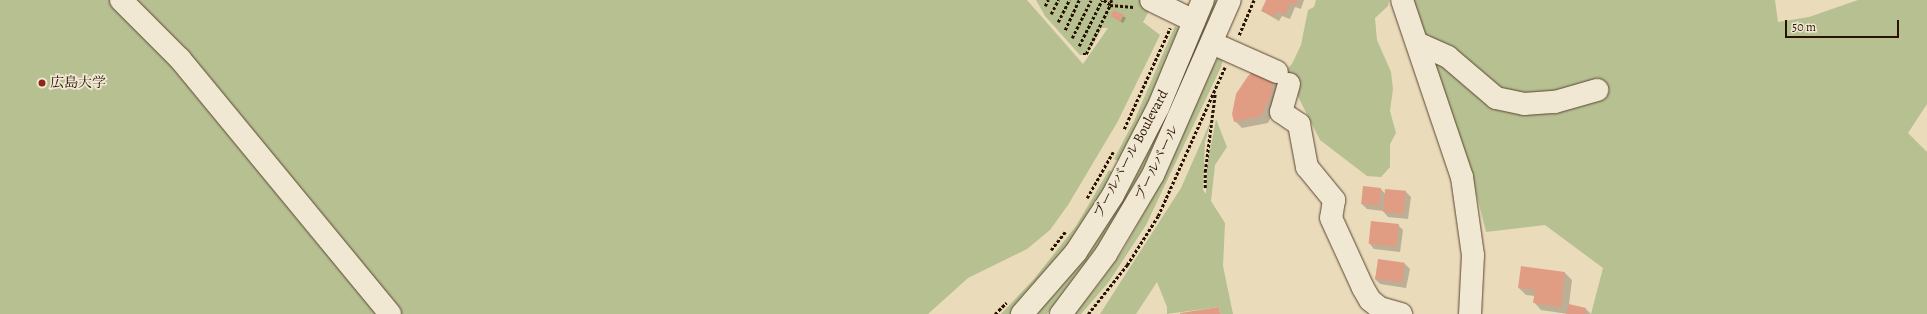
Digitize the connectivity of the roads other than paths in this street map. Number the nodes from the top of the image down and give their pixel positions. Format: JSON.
{"nodes":[{"id":1,"x":121,"y":0,"type":"edge"},
{"id":2,"x":1203,"y":0,"type":"edge"},
{"id":3,"x":1230,"y":0,"type":"edge"},
{"id":4,"x":1402,"y":0,"type":"edge"},
{"id":5,"x":1143,"y":3,"type":"edge"},
{"id":6,"x":1185,"y":17,"type":"junction"},
{"id":7,"x":1212,"y":43,"type":"junction"},
{"id":8,"x":1417,"y":43,"type":"junction"},
{"id":9,"x":1597,"y":90,"type":"dead end"},
{"id":10,"x":1017,"y":306,"type":"edge"},
{"id":11,"x":390,"y":314,"type":"edge"},
{"id":12,"x":1061,"y":314,"type":"edge"},
{"id":13,"x":1402,"y":314,"type":"edge"},
{"id":14,"x":1470,"y":314,"type":"edge"}],
"edges":[{"from":1,"to":11,"type":"street"},
{"from":2,"to":6,"type":"street","name":"ブールバール Boulevard"},
{"from":3,"to":7,"type":"street","name":"ブールバール"},
{"from":4,"to":8,"type":"street"},
{"from":5,"to":6,"type":"street"},
{"from":6,"to":10,"type":"street","name":"ブールバール Boulevard"},
{"from":7,"to":12,"type":"street","name":"ブールバール"},
{"from":7,"to":13,"type":"street"},
{"from":8,"to":9,"type":"street"},
{"from":8,"to":14,"type":"street"}]}
